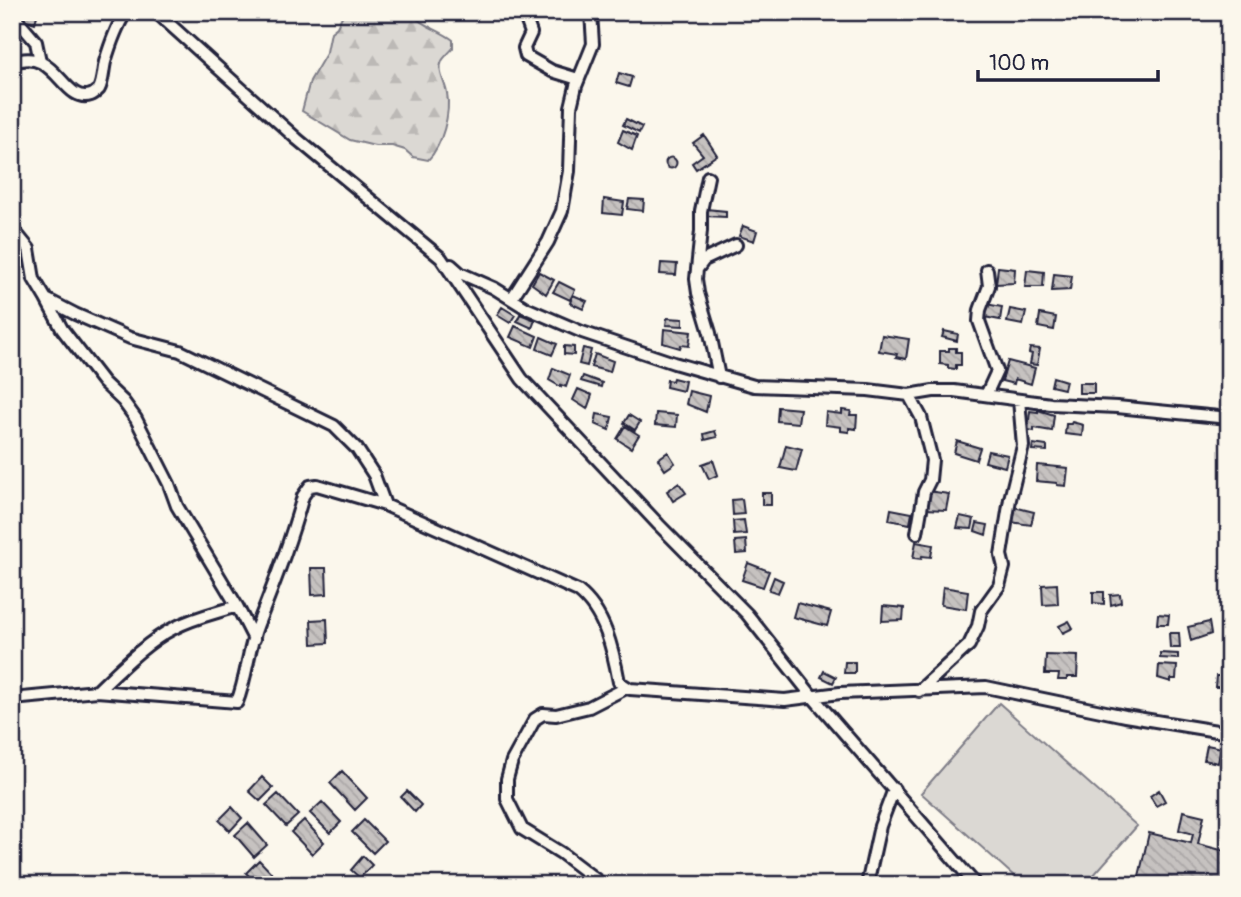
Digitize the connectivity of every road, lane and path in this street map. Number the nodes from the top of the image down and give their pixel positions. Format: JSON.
{"nodes":[{"id":1,"x":127,"y":12,"type":"edge"},
{"id":2,"x":156,"y":12,"type":"edge"},
{"id":3,"x":520,"y":12,"type":"edge"},
{"id":4,"x":591,"y":12,"type":"edge"},
{"id":5,"x":12,"y":15,"type":"edge"},
{"id":6,"x":40,"y":61,"type":"junction"},
{"id":7,"x":12,"y":63,"type":"edge"},
{"id":8,"x":578,"y":79,"type":"junction"},
{"id":9,"x":708,"y":177,"type":"dead end"},
{"id":10,"x":12,"y":228,"type":"edge"},
{"id":11,"x":736,"y":245,"type":"dead end"},
{"id":12,"x":441,"y":258,"type":"junction"},
{"id":13,"x":987,"y":270,"type":"dead end"},
{"id":14,"x":696,"y":271,"type":"junction"},
{"id":15,"x":512,"y":298,"type":"junction"},
{"id":16,"x":46,"y":299,"type":"junction"},
{"id":17,"x":719,"y":377,"type":"junction"},
{"id":18,"x":909,"y":395,"type":"junction"},
{"id":19,"x":986,"y":395,"type":"junction"},
{"id":20,"x":1019,"y":400,"type":"junction"},
{"id":21,"x":1229,"y":418,"type":"edge"},
{"id":22,"x":385,"y":505,"type":"junction"},
{"id":23,"x":917,"y":533,"type":"dead end"},
{"id":24,"x":237,"y":606,"type":"junction"},
{"id":25,"x":254,"y":639,"type":"junction"},
{"id":26,"x":626,"y":688,"type":"junction"},
{"id":27,"x":97,"y":691,"type":"junction"},
{"id":28,"x":919,"y":691,"type":"junction"},
{"id":29,"x":812,"y":696,"type":"junction"},
{"id":30,"x":12,"y":699,"type":"edge"},
{"id":31,"x":1229,"y":733,"type":"edge"},
{"id":32,"x":894,"y":789,"type":"junction"},
{"id":33,"x":603,"y":885,"type":"edge"},
{"id":34,"x":867,"y":885,"type":"edge"},
{"id":35,"x":976,"y":885,"type":"edge"}],
"edges":[{"from":1,"to":6,"type":"street"},
{"from":2,"to":12,"type":"street"},
{"from":3,"to":8,"type":"street"},
{"from":4,"to":8,"type":"street"},
{"from":5,"to":6,"type":"street"},
{"from":6,"to":7,"type":"street"},
{"from":8,"to":15,"type":"street"},
{"from":9,"to":14,"type":"street"},
{"from":10,"to":16,"type":"street"},
{"from":11,"to":14,"type":"street"},
{"from":12,"to":15,"type":"street"},
{"from":12,"to":29,"type":"street"},
{"from":13,"to":19,"type":"street"},
{"from":14,"to":17,"type":"street"},
{"from":15,"to":17,"type":"street"},
{"from":16,"to":22,"type":"street"},
{"from":16,"to":24,"type":"street"},
{"from":17,"to":18,"type":"street"},
{"from":18,"to":19,"type":"street"},
{"from":18,"to":23,"type":"street"},
{"from":19,"to":20,"type":"street"},
{"from":20,"to":21,"type":"street"},
{"from":20,"to":28,"type":"street"},
{"from":22,"to":25,"type":"street"},
{"from":22,"to":26,"type":"street"},
{"from":24,"to":25,"type":"street"},
{"from":24,"to":27,"type":"street"},
{"from":25,"to":27,"type":"street"},
{"from":26,"to":29,"type":"street"},
{"from":26,"to":33,"type":"street"},
{"from":27,"to":30,"type":"street"},
{"from":28,"to":29,"type":"street"},
{"from":28,"to":31,"type":"street"},
{"from":29,"to":32,"type":"street"},
{"from":32,"to":34,"type":"street"},
{"from":32,"to":35,"type":"street"}]}
